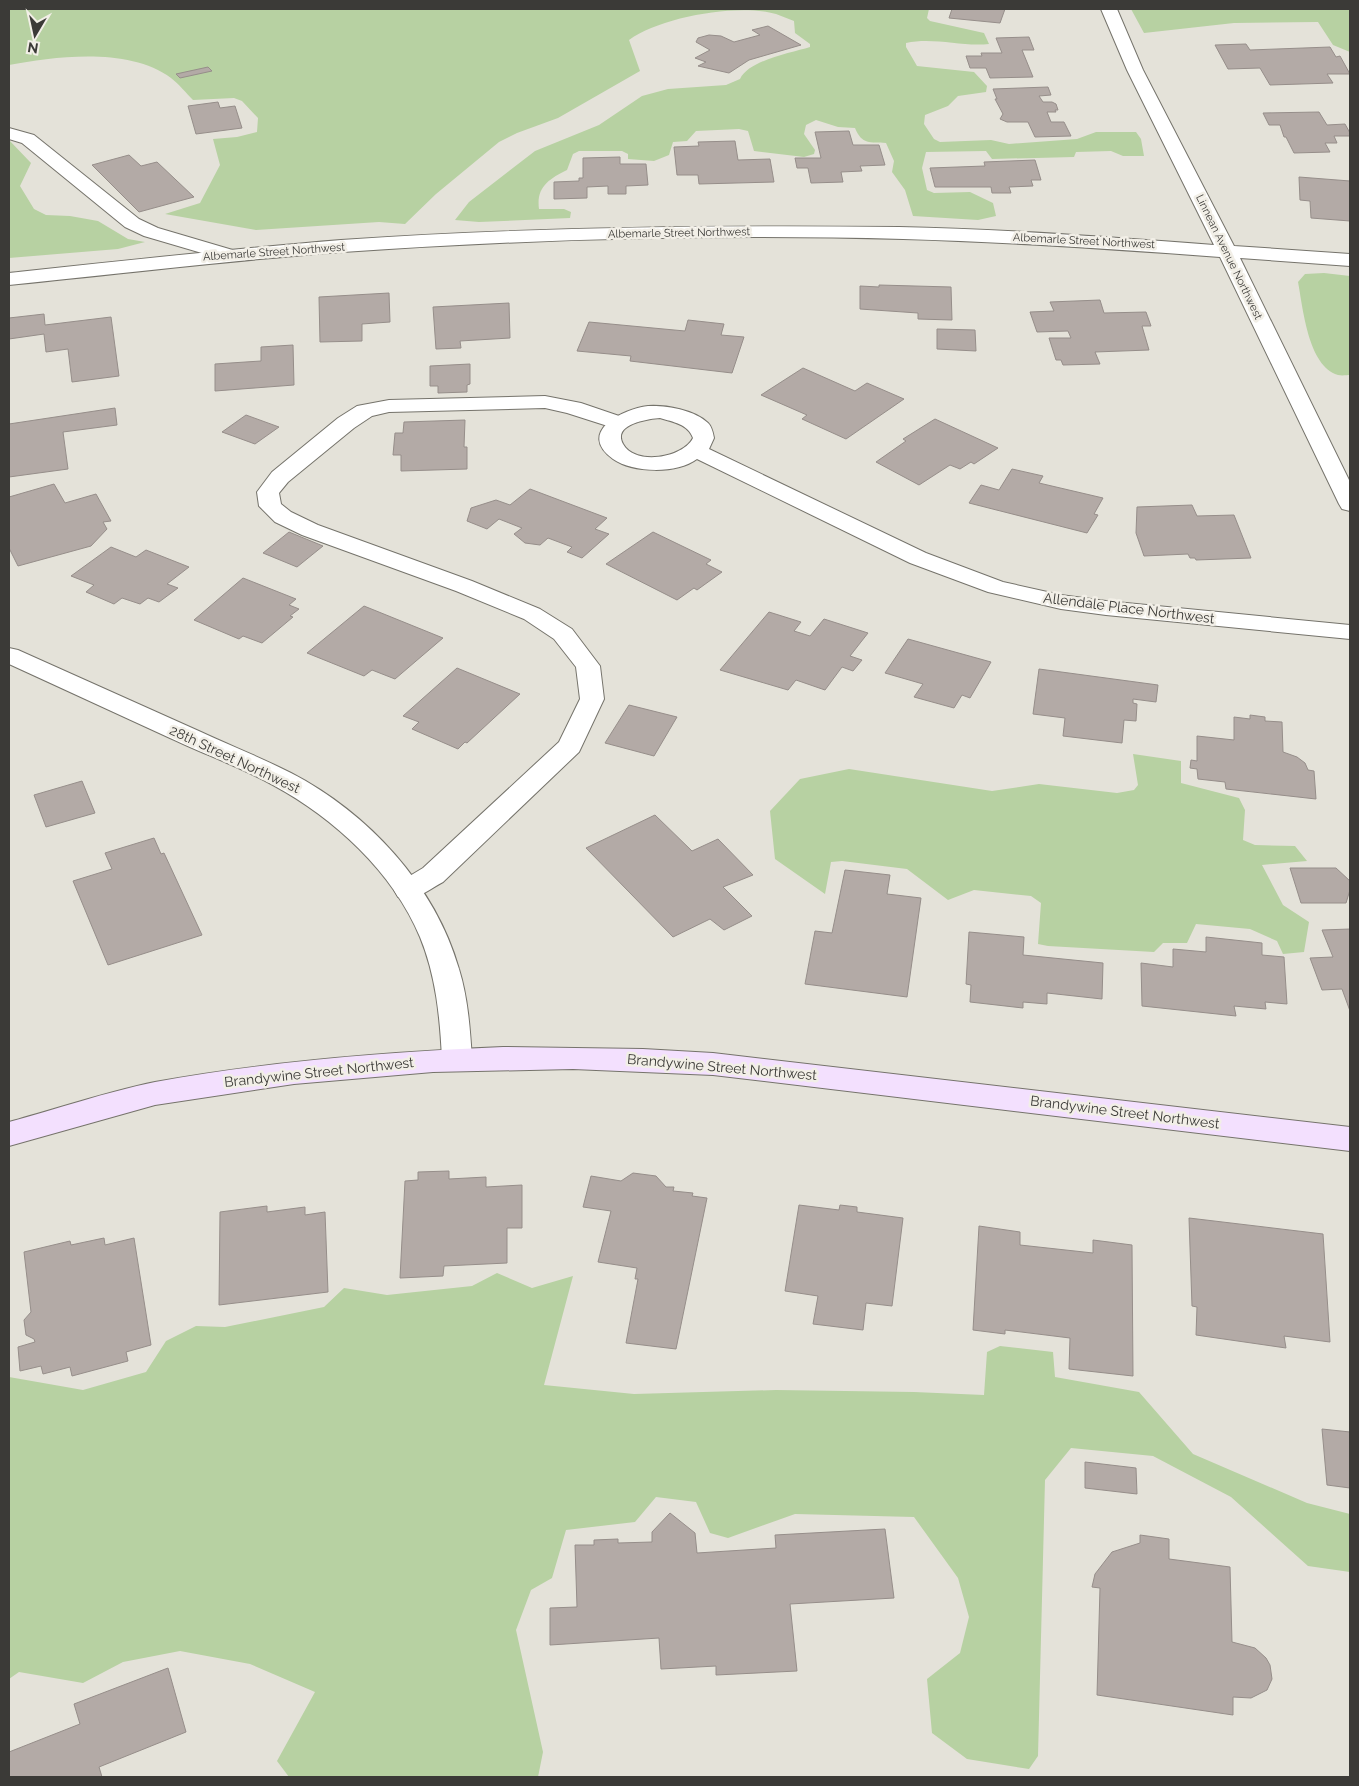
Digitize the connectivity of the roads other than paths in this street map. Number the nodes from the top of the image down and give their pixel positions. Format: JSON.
{"nodes":[{"id":1,"x":1109,"y":9,"type":"edge"},
{"id":2,"x":9,"y":133,"type":"edge"},
{"id":3,"x":1227,"y":251,"type":"junction"},
{"id":4,"x":230,"y":255,"type":"junction"},
{"id":5,"x":1350,"y":260,"type":"edge"},
{"id":6,"x":9,"y":279,"type":"edge"},
{"id":7,"x":618,"y":423,"type":"junction"},
{"id":8,"x":697,"y":451,"type":"junction"},
{"id":9,"x":1350,"y":504,"type":"edge"},
{"id":10,"x":1350,"y":632,"type":"edge"},
{"id":11,"x":9,"y":655,"type":"edge"},
{"id":12,"x":408,"y":890,"type":"junction"},
{"id":13,"x":457,"y":1059,"type":"junction"},
{"id":14,"x":9,"y":1134,"type":"edge"},
{"id":15,"x":1350,"y":1139,"type":"edge"}],
"edges":[{"from":1,"to":3,"type":"street","name":"Linnean Avenue Northwest"},
{"from":2,"to":4,"type":"street"},
{"from":3,"to":4,"type":"street","name":"Albemarle Street Northwest"},
{"from":3,"to":5,"type":"street","name":"Albemarle Street Northwest"},
{"from":3,"to":9,"type":"street","name":"Linnean Avenue Northwest"},
{"from":4,"to":6,"type":"street","name":"Albemarle Street Northwest"},
{"from":7,"to":8,"type":"street"},
{"from":7,"to":8,"type":"street"},
{"from":7,"to":12,"type":"street"},
{"from":8,"to":10,"type":"street","name":"Allendale Place Northwest"},
{"from":11,"to":12,"type":"street","name":"28th Street Northwest"},
{"from":12,"to":13,"type":"street","name":"28th Street Northwest"},
{"from":13,"to":14,"type":"street","name":"Brandywine Street Northwest"},
{"from":13,"to":15,"type":"street","name":"Brandywine Street Northwest"}]}
